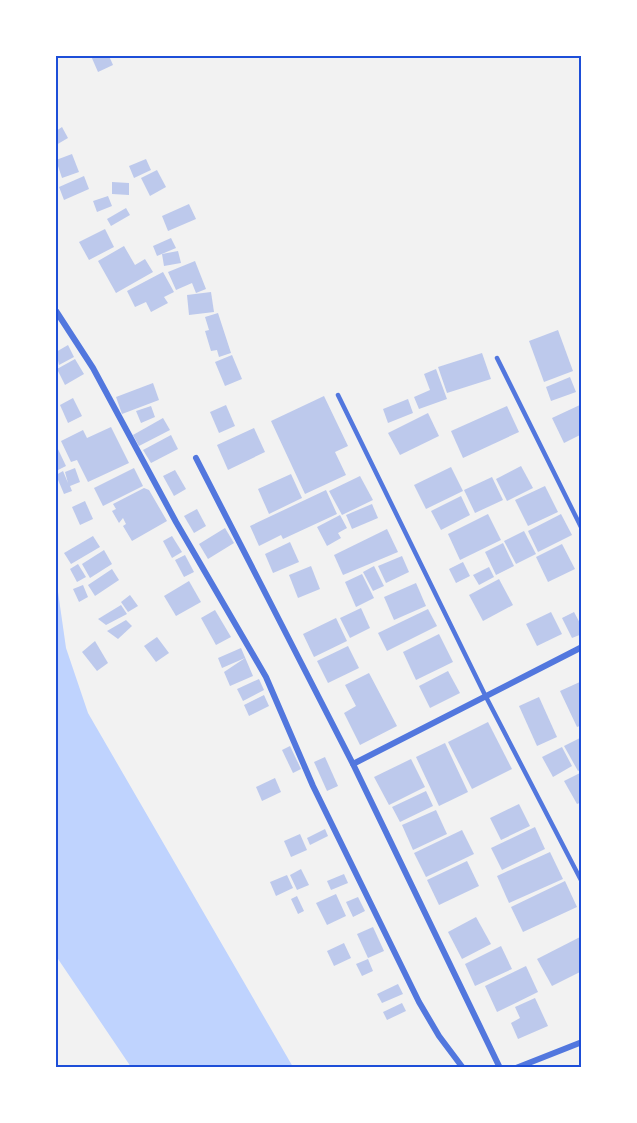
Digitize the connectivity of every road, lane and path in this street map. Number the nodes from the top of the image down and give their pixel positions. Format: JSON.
{"nodes":[{"id":1,"x":56,"y":311,"type":"edge"},
{"id":2,"x":497,"y":358,"type":"dead end"},
{"id":3,"x":338,"y":395,"type":"dead end"},
{"id":4,"x":196,"y":458,"type":"dead end"},
{"id":5,"x":582,"y":529,"type":"edge"},
{"id":6,"x":582,"y":647,"type":"edge"},
{"id":7,"x":485,"y":695,"type":"junction"},
{"id":8,"x":353,"y":764,"type":"junction"},
{"id":9,"x":582,"y":882,"type":"edge"},
{"id":10,"x":582,"y":1042,"type":"edge"},
{"id":11,"x":462,"y":1068,"type":"edge"},
{"id":12,"x":500,"y":1068,"type":"edge"},
{"id":13,"x":516,"y":1068,"type":"edge"}],
"edges":[{"from":1,"to":11,"type":"street"},
{"from":2,"to":5,"type":"lane"},
{"from":3,"to":7,"type":"lane"},
{"from":4,"to":8,"type":"street"},
{"from":6,"to":7,"type":"street"},
{"from":7,"to":8,"type":"street"},
{"from":7,"to":9,"type":"lane"},
{"from":8,"to":12,"type":"street"},
{"from":10,"to":13,"type":"street"}]}
